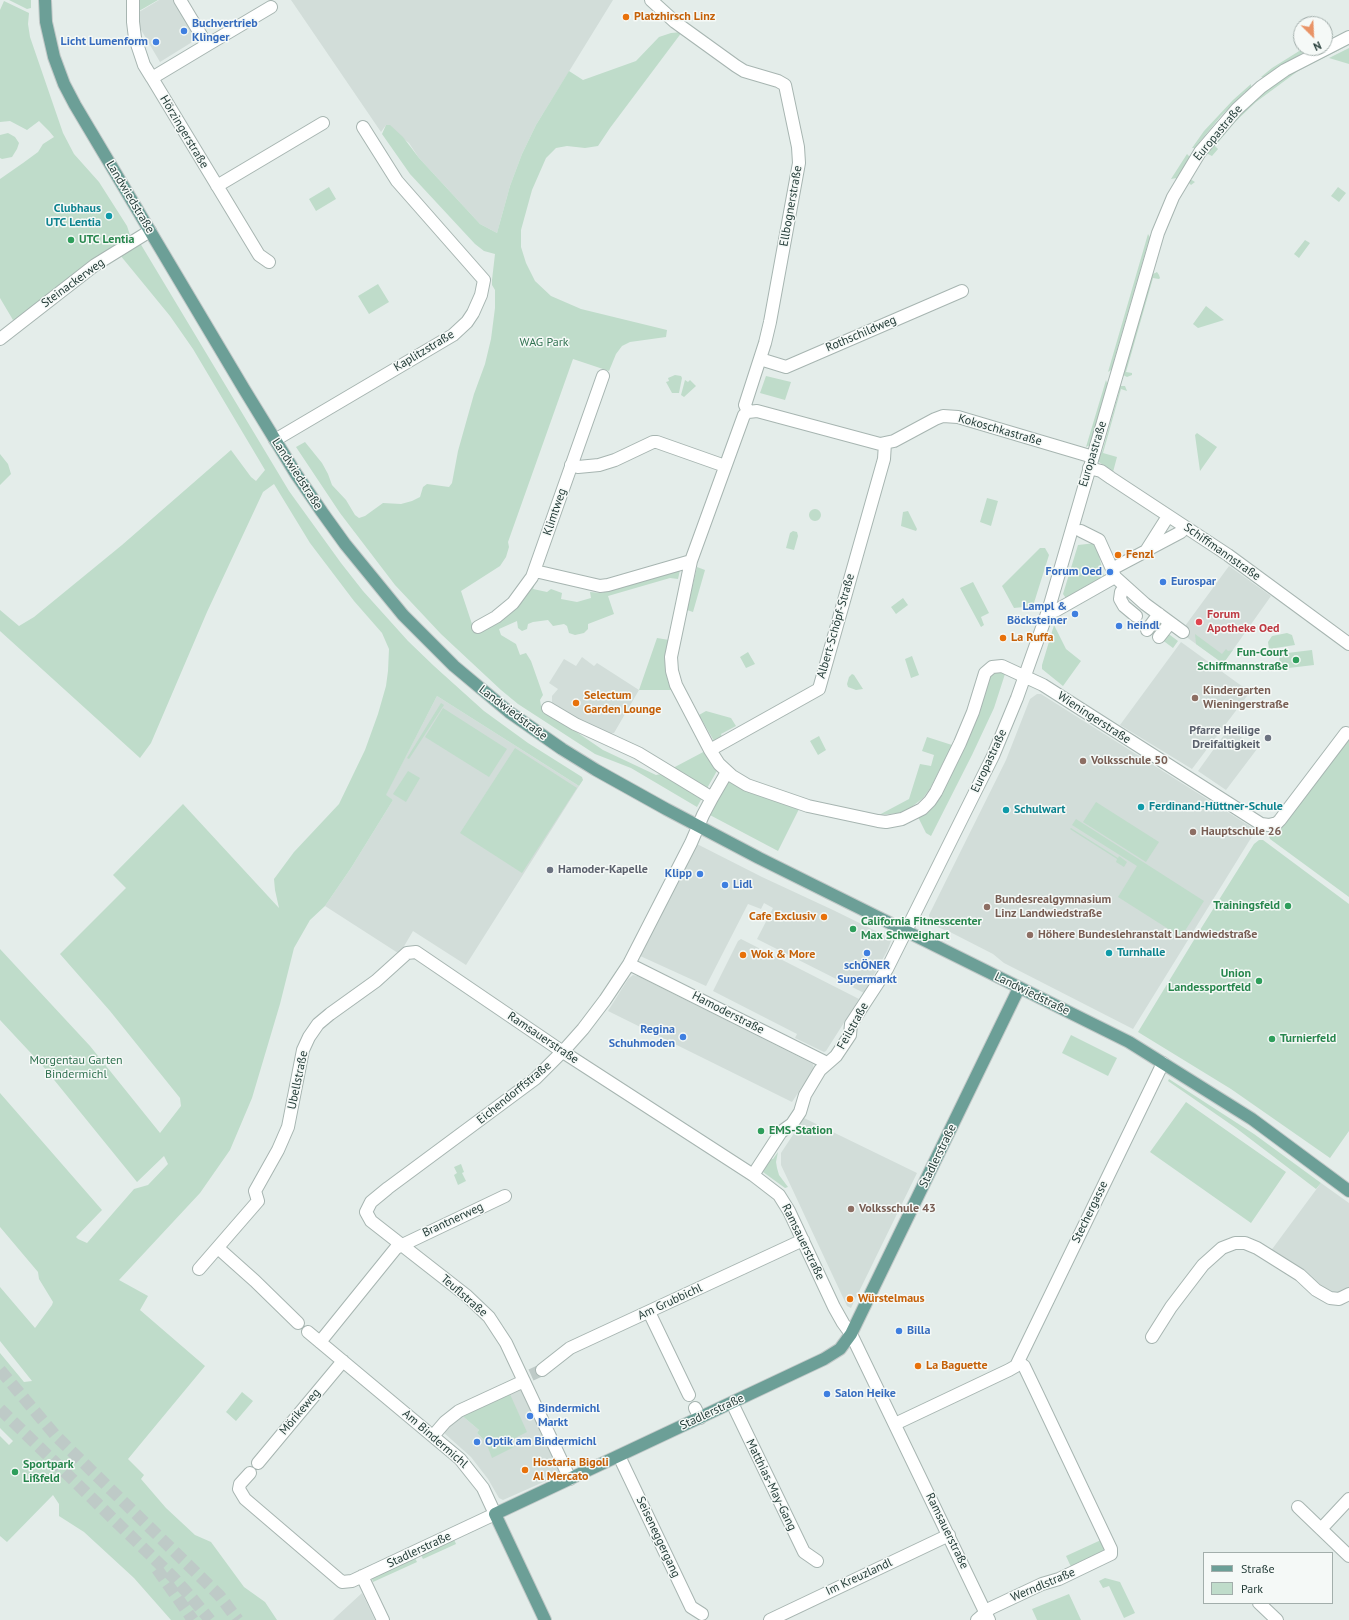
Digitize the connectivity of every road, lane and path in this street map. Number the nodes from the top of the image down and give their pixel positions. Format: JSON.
{"nodes":[{"id":1,"x":45,"y":0,"type":"edge"},
{"id":2,"x":132,"y":0,"type":"edge"},
{"id":3,"x":180,"y":0,"type":"edge"},
{"id":4,"x":650,"y":0,"type":"edge"},
{"id":5,"x":271,"y":7,"type":"dead end"},
{"id":6,"x":1349,"y":37,"type":"edge"},
{"id":7,"x":207,"y":45,"type":"junction"},
{"id":8,"x":152,"y":78,"type":"junction"},
{"id":9,"x":324,"y":123,"type":"dead end"},
{"id":10,"x":363,"y":127,"type":"dead end"},
{"id":11,"x":217,"y":186,"type":"junction"},
{"id":12,"x":150,"y":231,"type":"junction"},
{"id":13,"x":269,"y":262,"type":"dead end"},
{"id":14,"x":962,"y":291,"type":"dead end"},
{"id":15,"x":0,"y":339,"type":"edge"},
{"id":16,"x":760,"y":359,"type":"junction"},
{"id":17,"x":603,"y":376,"type":"dead end"},
{"id":18,"x":748,"y":412,"type":"junction"},
{"id":19,"x":275,"y":440,"type":"junction"},
{"id":20,"x":885,"y":443,"type":"junction"},
{"id":21,"x":1091,"y":462,"type":"junction"},
{"id":22,"x":571,"y":465,"type":"junction"},
{"id":23,"x":725,"y":466,"type":"junction"},
{"id":24,"x":1165,"y":521,"type":"dead end"},
{"id":25,"x":1081,"y":531,"type":"dead end"},
{"id":26,"x":1181,"y":532,"type":"dead end"},
{"id":27,"x":1146,"y":551,"type":"junction"},
{"id":28,"x":692,"y":561,"type":"junction"},
{"id":29,"x":535,"y":571,"type":"junction"},
{"id":30,"x":1114,"y":573,"type":"junction"},
{"id":31,"x":1125,"y":586,"type":"junction"},
{"id":32,"x":1145,"y":604,"type":"junction"},
{"id":33,"x":1055,"y":611,"type":"dead end"},
{"id":34,"x":1159,"y":614,"type":"junction"},
{"id":35,"x":1170,"y":623,"type":"junction"},
{"id":36,"x":478,"y":627,"type":"dead end"},
{"id":37,"x":1147,"y":630,"type":"dead end"},
{"id":38,"x":1183,"y":632,"type":"dead end"},
{"id":39,"x":1159,"y":638,"type":"dead end"},
{"id":40,"x":1349,"y":644,"type":"edge"},
{"id":41,"x":1025,"y":676,"type":"junction"},
{"id":42,"x":548,"y":708,"type":"dead end"},
{"id":43,"x":1346,"y":733,"type":"dead end"},
{"id":44,"x":710,"y":750,"type":"junction"},
{"id":45,"x":727,"y":772,"type":"junction"},
{"id":46,"x":712,"y":798,"type":"junction"},
{"id":47,"x":698,"y":826,"type":"junction"},
{"id":48,"x":906,"y":931,"type":"junction"},
{"id":49,"x":411,"y":952,"type":"joint"},
{"id":50,"x":629,"y":964,"type":"junction"},
{"id":51,"x":1019,"y":988,"type":"junction"},
{"id":52,"x":563,"y":1052,"type":"junction"},
{"id":53,"x":827,"y":1063,"type":"junction"},
{"id":54,"x":1163,"y":1063,"type":"junction"},
{"id":55,"x":753,"y":1175,"type":"junction"},
{"id":56,"x":1349,"y":1191,"type":"edge"},
{"id":57,"x":505,"y":1196,"type":"dead end"},
{"id":58,"x":368,"y":1206,"type":"joint"},
{"id":59,"x":803,"y":1240,"type":"junction"},
{"id":60,"x":401,"y":1245,"type":"junction"},
{"id":61,"x":218,"y":1248,"type":"junction"},
{"id":62,"x":199,"y":1269,"type":"dead end"},
{"id":63,"x":1349,"y":1294,"type":"edge"},
{"id":64,"x":649,"y":1312,"type":"junction"},
{"id":65,"x":298,"y":1323,"type":"dead end"},
{"id":66,"x":308,"y":1332,"type":"dead end"},
{"id":67,"x":851,"y":1334,"type":"junction"},
{"id":68,"x":1152,"y":1337,"type":"dead end"},
{"id":69,"x":320,"y":1342,"type":"junction"},
{"id":70,"x":343,"y":1361,"type":"junction"},
{"id":71,"x":1018,"y":1362,"type":"junction"},
{"id":72,"x":530,"y":1376,"type":"junction"},
{"id":73,"x":689,"y":1395,"type":"dead end"},
{"id":74,"x":732,"y":1403,"type":"junction"},
{"id":75,"x":895,"y":1424,"type":"junction"},
{"id":76,"x":433,"y":1436,"type":"junction"},
{"id":77,"x":619,"y":1456,"type":"junction"},
{"id":78,"x":258,"y":1463,"type":"dead end"},
{"id":79,"x":250,"y":1473,"type":"dead end"},
{"id":80,"x":570,"y":1479,"type":"junction"},
{"id":81,"x":1349,"y":1499,"type":"edge"},
{"id":82,"x":1298,"y":1507,"type":"dead end"},
{"id":83,"x":495,"y":1514,"type":"junction"},
{"id":84,"x":1321,"y":1529,"type":"junction"},
{"id":85,"x":949,"y":1535,"type":"junction"},
{"id":86,"x":1349,"y":1556,"type":"edge"},
{"id":87,"x":817,"y":1561,"type":"dead end"},
{"id":88,"x":362,"y":1576,"type":"junction"},
{"id":89,"x":1261,"y":1604,"type":"edge"},
{"id":90,"x":702,"y":1614,"type":"dead end"},
{"id":91,"x":984,"y":1618,"type":"edge"},
{"id":92,"x":542,"y":1619,"type":"edge"},
{"id":93,"x":383,"y":1620,"type":"edge"},
{"id":94,"x":770,"y":1620,"type":"edge"},
{"id":95,"x":1278,"y":1620,"type":"edge"}],
"edges":[{"from":1,"to":12,"type":"main road","name":"Landwiedstraße"},
{"from":2,"to":8,"type":"street","name":"Hörzingerstraße"},
{"from":3,"to":7,"type":"street"},
{"from":4,"to":16,"type":"street","name":"Ellbognerstraße"},
{"from":5,"to":7,"type":"street"},
{"from":6,"to":21,"type":"street","name":"Europastraße"},
{"from":7,"to":8,"type":"street"},
{"from":8,"to":11,"type":"street","name":"Hörzingerstraße"},
{"from":9,"to":11,"type":"street"},
{"from":10,"to":19,"type":"street","name":"Kaplitzstraße"},
{"from":11,"to":13,"type":"street","name":"Hörzingerstraße"},
{"from":12,"to":15,"type":"street","name":"Steinackerweg"},
{"from":12,"to":19,"type":"main road","name":"Landwiedstraße"},
{"from":14,"to":16,"type":"street","name":"Rothschildweg"},
{"from":16,"to":18,"type":"street","name":"Ellbognerstraße"},
{"from":17,"to":22,"type":"street","name":"Klimtweg"},
{"from":18,"to":20,"type":"street","name":"Kokoschkastraße"},
{"from":18,"to":23,"type":"street"},
{"from":19,"to":47,"type":"main road","name":"Landwiedstraße"},
{"from":20,"to":21,"type":"street","name":"Kokoschkastraße"},
{"from":20,"to":44,"type":"street","name":"Albert-Schöpf-Straße"},
{"from":21,"to":40,"type":"street","name":"Schiffmannstraße"},
{"from":21,"to":41,"type":"street","name":"Europastraße"},
{"from":22,"to":23,"type":"street"},
{"from":22,"to":29,"type":"street","name":"Klimtweg"},
{"from":23,"to":28,"type":"street"},
{"from":24,"to":27,"type":"street"},
{"from":25,"to":30,"type":"street"},
{"from":26,"to":27,"type":"street"},
{"from":27,"to":30,"type":"street"},
{"from":28,"to":29,"type":"street"},
{"from":28,"to":44,"type":"street"},
{"from":29,"to":36,"type":"street","name":"Klimtweg"},
{"from":30,"to":31,"type":"street"},
{"from":30,"to":33,"type":"street"},
{"from":31,"to":32,"type":"street"},
{"from":31,"to":32,"type":"street"},
{"from":32,"to":34,"type":"street"},
{"from":34,"to":35,"type":"street"},
{"from":34,"to":37,"type":"street"},
{"from":35,"to":38,"type":"street"},
{"from":35,"to":39,"type":"street"},
{"from":41,"to":43,"type":"street","name":"Wieningerstraße"},
{"from":41,"to":45,"type":"street"},
{"from":41,"to":48,"type":"street","name":"Europastraße"},
{"from":42,"to":46,"type":"street","name":"Landwiedstraße"},
{"from":44,"to":45,"type":"street"},
{"from":45,"to":46,"type":"street"},
{"from":46,"to":47,"type":"street"},
{"from":47,"to":48,"type":"main road","name":"Landwiedstraße"},
{"from":47,"to":50,"type":"street","name":"Eichendorffstraße"},
{"from":48,"to":51,"type":"main road","name":"Landwiedstraße"},
{"from":48,"to":53,"type":"street","name":"Feilstraße"},
{"from":49,"to":52,"type":"street","name":"Ramsauerstraße"},
{"from":49,"to":61,"type":"street","name":"Ubellstraße"},
{"from":50,"to":52,"type":"street","name":"Eichendorffstraße"},
{"from":50,"to":53,"type":"street","name":"Hamoderstraße"},
{"from":51,"to":54,"type":"main road","name":"Landwiedstraße"},
{"from":51,"to":67,"type":"main road","name":"Stadlerstraße"},
{"from":52,"to":55,"type":"street","name":"Ramsauerstraße"},
{"from":52,"to":58,"type":"street","name":"Eichendorffstraße"},
{"from":53,"to":55,"type":"street","name":"Feilstraße"},
{"from":54,"to":56,"type":"main road","name":"Landwiedstraße"},
{"from":54,"to":71,"type":"street","name":"Stechergasse"},
{"from":55,"to":59,"type":"street","name":"Ramsauerstraße"},
{"from":57,"to":60,"type":"street","name":"Brantnerweg"},
{"from":58,"to":60,"type":"street","name":"Teuflstraße"},
{"from":59,"to":64,"type":"street","name":"Am Grubbichl"},
{"from":59,"to":67,"type":"street","name":"Ramsauerstraße"},
{"from":60,"to":69,"type":"street"},
{"from":60,"to":72,"type":"street","name":"Teuflstraße"},
{"from":61,"to":62,"type":"street"},
{"from":61,"to":65,"type":"street"},
{"from":63,"to":68,"type":"street"},
{"from":64,"to":72,"type":"street","name":"Am Grubbichl"},
{"from":64,"to":73,"type":"street"},
{"from":66,"to":69,"type":"street","name":"Am Bindermichl"},
{"from":67,"to":74,"type":"main road","name":"Stadlerstraße"},
{"from":67,"to":75,"type":"street","name":"Ramsauerstraße"},
{"from":69,"to":70,"type":"street","name":"Am Bindermichl"},
{"from":70,"to":76,"type":"street","name":"Am Bindermichl"},
{"from":70,"to":78,"type":"street","name":"Mörikeweg"},
{"from":71,"to":75,"type":"street","name":"Stechergasse"},
{"from":71,"to":91,"type":"street","name":"Werndlstraße"},
{"from":72,"to":76,"type":"street"},
{"from":72,"to":80,"type":"street","name":"Teuflstraße"},
{"from":74,"to":77,"type":"main road","name":"Stadlerstraße"},
{"from":74,"to":87,"type":"street","name":"Matthias-May-Gang"},
{"from":75,"to":85,"type":"street","name":"Ramsauerstraße"},
{"from":76,"to":83,"type":"street","name":"Am Bindermichl"},
{"from":77,"to":80,"type":"main road","name":"Stadlerstraße"},
{"from":77,"to":90,"type":"street","name":"Seiseneggergang"},
{"from":79,"to":88,"type":"street","name":"Stadlerstraße"},
{"from":80,"to":83,"type":"main road","name":"Stadlerstraße"},
{"from":81,"to":84,"type":"street"},
{"from":82,"to":84,"type":"street"},
{"from":83,"to":88,"type":"street","name":"Stadlerstraße"},
{"from":83,"to":92,"type":"main road","name":"Am Bindermichl"},
{"from":84,"to":86,"type":"street"},
{"from":85,"to":91,"type":"street","name":"Ramsauerstraße"},
{"from":85,"to":94,"type":"street","name":"Im Kreuzlandl"},
{"from":88,"to":93,"type":"street"},
{"from":89,"to":95,"type":"street"}]}
